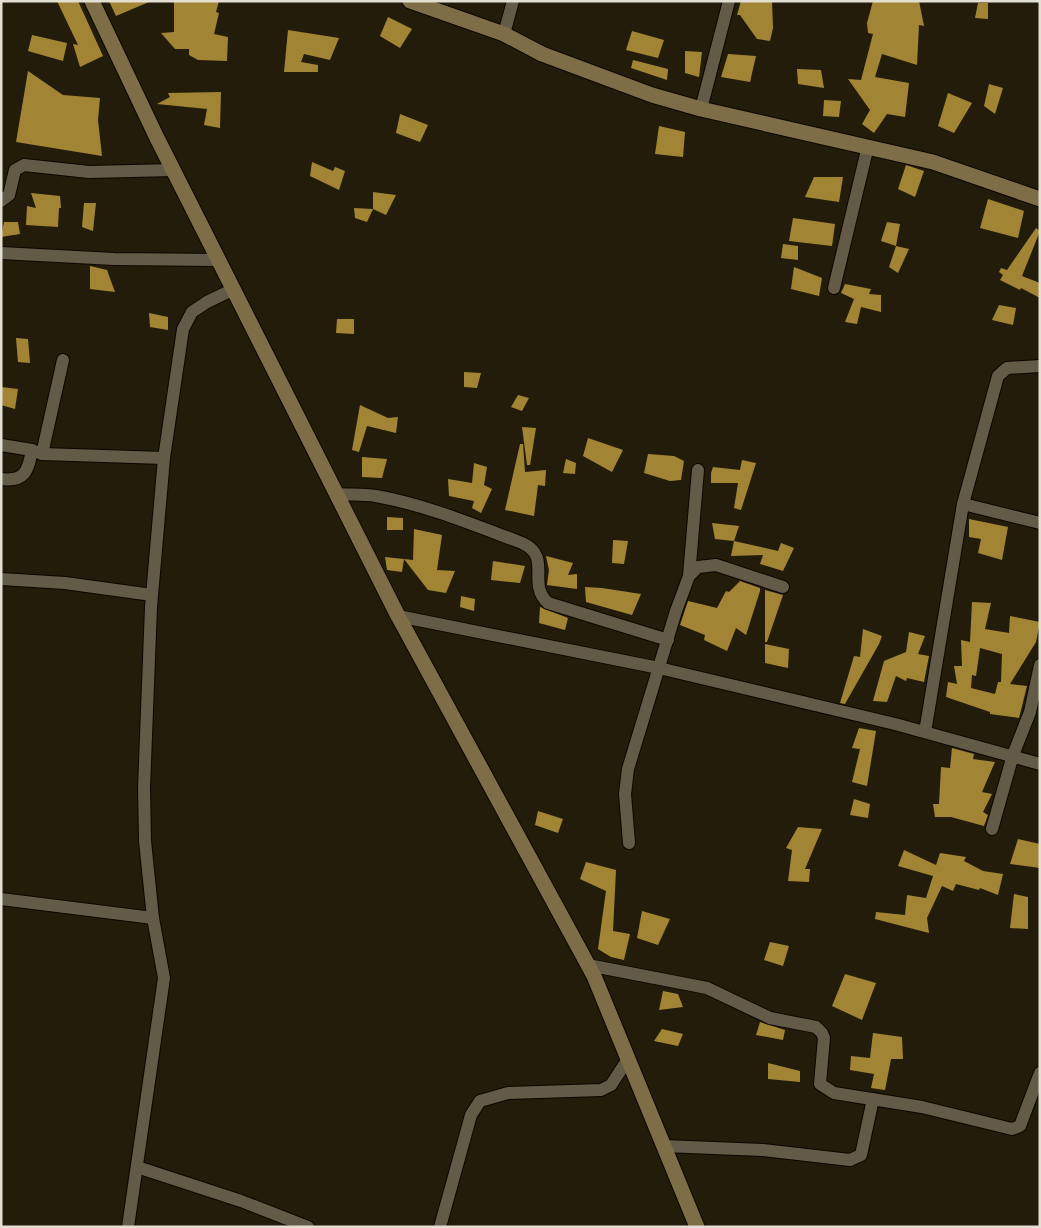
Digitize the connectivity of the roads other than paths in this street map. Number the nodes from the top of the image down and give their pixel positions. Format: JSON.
{"nodes":[{"id":1,"x":92,"y":1,"type":"edge"},
{"id":2,"x":410,"y":1,"type":"edge"},
{"id":3,"x":513,"y":1,"type":"edge"},
{"id":4,"x":729,"y":1,"type":"edge"},
{"id":5,"x":504,"y":34,"type":"junction"},
{"id":6,"x":701,"y":109,"type":"junction"},
{"id":7,"x":868,"y":146,"type":"junction"},
{"id":8,"x":174,"y":170,"type":"junction"},
{"id":9,"x":1040,"y":199,"type":"edge"},
{"id":10,"x":1,"y":201,"type":"edge"},
{"id":11,"x":1,"y":253,"type":"edge"},
{"id":12,"x":220,"y":260,"type":"junction"},
{"id":13,"x":834,"y":288,"type":"dead end"},
{"id":14,"x":234,"y":289,"type":"junction"},
{"id":15,"x":63,"y":360,"type":"dead end"},
{"id":16,"x":1040,"y":366,"type":"edge"},
{"id":17,"x":1,"y":445,"type":"edge"},
{"id":18,"x":37,"y":452,"type":"junction"},
{"id":19,"x":164,"y":458,"type":"junction"},
{"id":20,"x":698,"y":470,"type":"dead end"},
{"id":21,"x":1,"y":479,"type":"edge"},
{"id":22,"x":337,"y":494,"type":"junction"},
{"id":23,"x":963,"y":504,"type":"junction"},
{"id":24,"x":1040,"y":523,"type":"edge"},
{"id":25,"x":689,"y":576,"type":"junction"},
{"id":26,"x":1,"y":580,"type":"edge"},
{"id":27,"x":784,"y":588,"type":"dead end"},
{"id":28,"x":152,"y":595,"type":"junction"},
{"id":29,"x":398,"y":616,"type":"junction"},
{"id":30,"x":668,"y":640,"type":"junction"},
{"id":31,"x":1040,"y":665,"type":"edge"},
{"id":32,"x":660,"y":668,"type":"junction"},
{"id":33,"x":925,"y":732,"type":"junction"},
{"id":34,"x":1013,"y":754,"type":"junction"},
{"id":35,"x":1040,"y":764,"type":"edge"},
{"id":36,"x":992,"y":830,"type":"dead end"},
{"id":37,"x":630,"y":843,"type":"dead end"},
{"id":38,"x":1,"y":899,"type":"edge"},
{"id":39,"x":153,"y":918,"type":"junction"},
{"id":40,"x":588,"y":964,"type":"junction"},
{"id":41,"x":628,"y":1059,"type":"junction"},
{"id":42,"x":1040,"y":1073,"type":"edge"},
{"id":43,"x":873,"y":1099,"type":"junction"},
{"id":44,"x":664,"y":1146,"type":"junction"},
{"id":45,"x":137,"y":1167,"type":"junction"},
{"id":46,"x":128,"y":1227,"type":"edge"},
{"id":47,"x":308,"y":1227,"type":"edge"},
{"id":48,"x":440,"y":1227,"type":"edge"},
{"id":49,"x":697,"y":1227,"type":"edge"}],
"edges":[{"from":1,"to":8,"type":"main road"},
{"from":2,"to":5,"type":"main road"},
{"from":3,"to":5,"type":"street"},
{"from":4,"to":6,"type":"street"},
{"from":5,"to":6,"type":"main road"},
{"from":6,"to":7,"type":"main road"},
{"from":7,"to":9,"type":"main road"},
{"from":7,"to":13,"type":"street"},
{"from":8,"to":10,"type":"street"},
{"from":8,"to":12,"type":"main road"},
{"from":11,"to":12,"type":"street"},
{"from":12,"to":14,"type":"main road"},
{"from":14,"to":19,"type":"street"},
{"from":14,"to":22,"type":"main road"},
{"from":15,"to":18,"type":"street"},
{"from":16,"to":23,"type":"street"},
{"from":17,"to":18,"type":"street"},
{"from":18,"to":19,"type":"street"},
{"from":18,"to":21,"type":"street"},
{"from":19,"to":28,"type":"street"},
{"from":20,"to":25,"type":"street"},
{"from":22,"to":29,"type":"main road"},
{"from":22,"to":30,"type":"street"},
{"from":23,"to":24,"type":"street"},
{"from":23,"to":33,"type":"street"},
{"from":25,"to":27,"type":"street"},
{"from":25,"to":30,"type":"street"},
{"from":26,"to":28,"type":"street"},
{"from":28,"to":39,"type":"street"},
{"from":29,"to":32,"type":"street"},
{"from":29,"to":40,"type":"main road"},
{"from":30,"to":32,"type":"street"},
{"from":31,"to":34,"type":"street"},
{"from":32,"to":33,"type":"street"},
{"from":32,"to":37,"type":"street"},
{"from":33,"to":34,"type":"street"},
{"from":34,"to":35,"type":"street"},
{"from":34,"to":36,"type":"street"},
{"from":38,"to":39,"type":"street"},
{"from":39,"to":45,"type":"street"},
{"from":40,"to":41,"type":"main road"},
{"from":40,"to":43,"type":"street"},
{"from":41,"to":44,"type":"main road"},
{"from":41,"to":48,"type":"street"},
{"from":42,"to":43,"type":"street"},
{"from":43,"to":44,"type":"street"},
{"from":44,"to":49,"type":"main road"},
{"from":45,"to":46,"type":"street"},
{"from":45,"to":47,"type":"street"}]}
